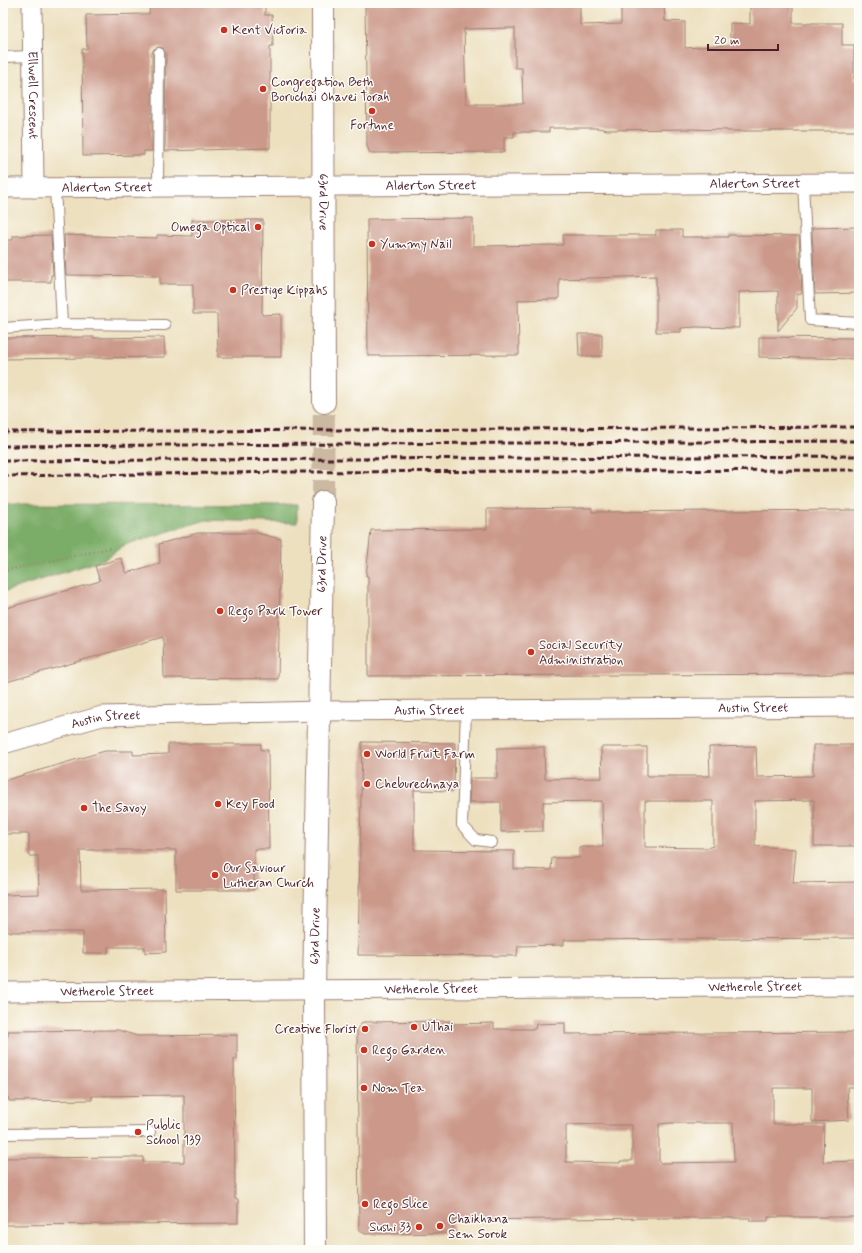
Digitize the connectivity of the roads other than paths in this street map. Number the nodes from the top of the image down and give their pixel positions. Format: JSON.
{"nodes":[{"id":1,"x":32,"y":3,"type":"edge"},
{"id":2,"x":322,"y":3,"type":"edge"},
{"id":3,"x":159,"y":53,"type":"dead end"},
{"id":4,"x":33,"y":56,"type":"junction"},
{"id":5,"x":3,"y":57,"type":"edge"},
{"id":6,"x":803,"y":183,"type":"junction"},
{"id":7,"x":859,"y":183,"type":"edge"},
{"id":8,"x":324,"y":186,"type":"junction"},
{"id":9,"x":55,"y":187,"type":"junction"},
{"id":10,"x":158,"y":187,"type":"junction"},
{"id":11,"x":3,"y":188,"type":"edge"},
{"id":12,"x":34,"y":188,"type":"junction"},
{"id":13,"x":859,"y":323,"type":"edge"},
{"id":14,"x":62,"y":324,"type":"junction"},
{"id":15,"x":164,"y":325,"type":"dead end"},
{"id":16,"x":3,"y":328,"type":"edge"},
{"id":17,"x":324,"y":402,"type":"tunnel mouth"},
{"id":18,"x":323,"y":502,"type":"tunnel mouth"},
{"id":19,"x":859,"y":707,"type":"edge"},
{"id":20,"x":466,"y":710,"type":"junction"},
{"id":21,"x":320,"y":711,"type":"junction"},
{"id":22,"x":3,"y":744,"type":"edge"},
{"id":23,"x":492,"y":842,"type":"dead end"},
{"id":24,"x":859,"y":986,"type":"edge"},
{"id":25,"x":314,"y":990,"type":"junction"},
{"id":26,"x":3,"y":992,"type":"edge"},
{"id":27,"x":150,"y":1132,"type":"dead end"},
{"id":28,"x":3,"y":1134,"type":"edge"},
{"id":29,"x":315,"y":1250,"type":"edge"}],
"edges":[{"from":1,"to":4,"type":"street","name":"Ellwell Crescent"},
{"from":2,"to":8,"type":"street","name":"63rd Drive"},
{"from":3,"to":10,"type":"lane"},
{"from":4,"to":5,"type":"lane"},
{"from":4,"to":12,"type":"street","name":"Ellwell Crescent"},
{"from":6,"to":7,"type":"street","name":"Alderton Street"},
{"from":6,"to":8,"type":"street","name":"Alderton Street"},
{"from":6,"to":13,"type":"lane"},
{"from":8,"to":10,"type":"street","name":"Alderton Street"},
{"from":8,"to":17,"type":"street","name":"63rd Drive"},
{"from":9,"to":10,"type":"street","name":"Alderton Street"},
{"from":9,"to":12,"type":"street","name":"Alderton Street"},
{"from":9,"to":14,"type":"lane"},
{"from":11,"to":12,"type":"street","name":"Alderton Street"},
{"from":14,"to":15,"type":"lane"},
{"from":14,"to":16,"type":"lane"},
{"from":18,"to":21,"type":"street","name":"63rd Drive"},
{"from":19,"to":20,"type":"street","name":"Austin Street"},
{"from":20,"to":21,"type":"street","name":"Austin Street"},
{"from":20,"to":23,"type":"lane"},
{"from":21,"to":22,"type":"street","name":"Austin Street"},
{"from":21,"to":25,"type":"street","name":"63rd Drive"},
{"from":24,"to":25,"type":"street","name":"Wetherole Street"},
{"from":25,"to":26,"type":"street","name":"Wetherole Street"},
{"from":25,"to":29,"type":"street","name":"63rd Drive"},
{"from":27,"to":28,"type":"lane"}]}
